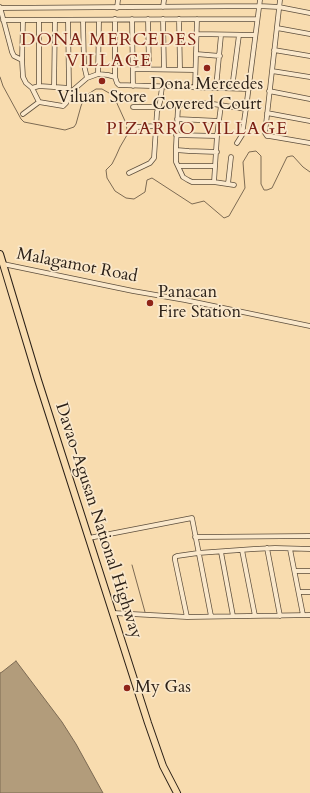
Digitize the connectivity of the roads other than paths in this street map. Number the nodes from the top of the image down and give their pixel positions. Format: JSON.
{"nodes":[{"id":1,"x":118,"y":0,"type":"edge"},
{"id":2,"x":164,"y":0,"type":"edge"},
{"id":3,"x":260,"y":0,"type":"edge"},
{"id":4,"x":280,"y":0,"type":"edge"},
{"id":5,"x":259,"y":6,"type":"junction"},
{"id":6,"x":0,"y":7,"type":"edge"},
{"id":7,"x":163,"y":7,"type":"junction"},
{"id":8,"x":279,"y":7,"type":"junction"},
{"id":9,"x":117,"y":8,"type":"junction"},
{"id":10,"x":310,"y":13,"type":"edge"},
{"id":11,"x":115,"y":19,"type":"junction"},
{"id":12,"x":132,"y":19,"type":"junction"},
{"id":13,"x":148,"y":19,"type":"junction"},
{"id":14,"x":163,"y":19,"type":"junction"},
{"id":15,"x":179,"y":19,"type":"junction"},
{"id":16,"x":197,"y":19,"type":"junction"},
{"id":17,"x":257,"y":19,"type":"junction"},
{"id":18,"x":4,"y":20,"type":"junction"},
{"id":19,"x":23,"y":20,"type":"junction"},
{"id":20,"x":39,"y":20,"type":"junction"},
{"id":21,"x":55,"y":20,"type":"junction"},
{"id":22,"x":68,"y":20,"type":"junction"},
{"id":23,"x":83,"y":20,"type":"junction"},
{"id":24,"x":99,"y":20,"type":"junction"},
{"id":25,"x":277,"y":28,"type":"junction"},
{"id":26,"x":196,"y":34,"type":"junction"},
{"id":27,"x":221,"y":34,"type":"junction"},
{"id":28,"x":310,"y":34,"type":"edge"},
{"id":29,"x":239,"y":35,"type":"junction"},
{"id":30,"x":255,"y":35,"type":"junction"},
{"id":31,"x":274,"y":50,"type":"junction"},
{"id":32,"x":196,"y":54,"type":"junction"},
{"id":33,"x":220,"y":56,"type":"junction"},
{"id":34,"x":310,"y":56,"type":"edge"},
{"id":35,"x":22,"y":60,"type":"junction"},
{"id":36,"x":133,"y":69,"type":"junction"},
{"id":37,"x":149,"y":69,"type":"junction"},
{"id":38,"x":164,"y":69,"type":"junction"},
{"id":39,"x":180,"y":69,"type":"junction"},
{"id":40,"x":195,"y":70,"type":"junction"},
{"id":41,"x":272,"y":71,"type":"junction"},
{"id":42,"x":98,"y":74,"type":"junction"},
{"id":43,"x":116,"y":77,"type":"junction"},
{"id":44,"x":310,"y":77,"type":"edge"},
{"id":45,"x":87,"y":78,"type":"junction"},
{"id":46,"x":39,"y":86,"type":"junction"},
{"id":47,"x":133,"y":86,"type":"junction"},
{"id":48,"x":162,"y":86,"type":"junction"},
{"id":49,"x":54,"y":87,"type":"junction"},
{"id":50,"x":69,"y":87,"type":"junction"},
{"id":51,"x":195,"y":87,"type":"junction"},
{"id":52,"x":32,"y":88,"type":"junction"},
{"id":53,"x":216,"y":88,"type":"junction"},
{"id":54,"x":232,"y":88,"type":"junction"},
{"id":55,"x":249,"y":89,"type":"junction"},
{"id":56,"x":72,"y":91,"type":"junction"},
{"id":57,"x":270,"y":91,"type":"junction"},
{"id":58,"x":310,"y":99,"type":"edge"},
{"id":59,"x":39,"y":102,"type":"junction"},
{"id":60,"x":221,"y":105,"type":"junction"},
{"id":61,"x":133,"y":107,"type":"dead end"},
{"id":62,"x":158,"y":107,"type":"junction"},
{"id":63,"x":246,"y":109,"type":"junction"},
{"id":64,"x":267,"y":113,"type":"junction"},
{"id":65,"x":23,"y":114,"type":"dead end"},
{"id":66,"x":177,"y":119,"type":"junction"},
{"id":67,"x":219,"y":121,"type":"junction"},
{"id":68,"x":310,"y":121,"type":"edge"},
{"id":69,"x":156,"y":126,"type":"junction"},
{"id":70,"x":134,"y":132,"type":"dead end"},
{"id":71,"x":176,"y":135,"type":"junction"},
{"id":72,"x":217,"y":136,"type":"junction"},
{"id":73,"x":237,"y":143,"type":"dead end"},
{"id":74,"x":310,"y":143,"type":"edge"},
{"id":75,"x":176,"y":150,"type":"junction"},
{"id":76,"x":216,"y":152,"type":"junction"},
{"id":77,"x":231,"y":157,"type":"dead end"},
{"id":78,"x":178,"y":166,"type":"junction"},
{"id":79,"x":215,"y":166,"type":"junction"},
{"id":80,"x":129,"y":173,"type":"dead end"},
{"id":81,"x":214,"y":182,"type":"junction"},
{"id":82,"x":228,"y":184,"type":"junction"},
{"id":83,"x":234,"y":185,"type":"dead end"},
{"id":84,"x":0,"y":254,"type":"edge"},
{"id":85,"x":3,"y":264,"type":"junction"},
{"id":86,"x":310,"y":326,"type":"edge"},
{"id":87,"x":310,"y":536,"type":"edge"},
{"id":88,"x":195,"y":537,"type":"junction"},
{"id":89,"x":89,"y":538,"type":"junction"},
{"id":90,"x":267,"y":548,"type":"junction"},
{"id":91,"x":290,"y":549,"type":"junction"},
{"id":92,"x":310,"y":549,"type":"edge"},
{"id":93,"x":242,"y":550,"type":"junction"},
{"id":94,"x":221,"y":552,"type":"junction"},
{"id":95,"x":198,"y":553,"type":"junction"},
{"id":96,"x":295,"y":571,"type":"junction"},
{"id":97,"x":310,"y":571,"type":"edge"},
{"id":98,"x":299,"y":592,"type":"junction"},
{"id":99,"x":310,"y":592,"type":"edge"},
{"id":100,"x":113,"y":613,"type":"junction"},
{"id":101,"x":304,"y":615,"type":"junction"},
{"id":102,"x":310,"y":615,"type":"edge"},
{"id":103,"x":211,"y":616,"type":"junction"},
{"id":104,"x":233,"y":616,"type":"junction"},
{"id":105,"x":255,"y":616,"type":"junction"},
{"id":106,"x":280,"y":616,"type":"junction"},
{"id":107,"x":187,"y":617,"type":"junction"},
{"id":108,"x":177,"y":793,"type":"edge"}],
"edges":[{"from":1,"to":9,"type":"street"},
{"from":2,"to":7,"type":"street"},
{"from":3,"to":5,"type":"street"},
{"from":4,"to":8,"type":"street"},
{"from":5,"to":7,"type":"street"},
{"from":5,"to":8,"type":"street"},
{"from":5,"to":17,"type":"street"},
{"from":6,"to":9,"type":"street"},
{"from":6,"to":18,"type":"street"},
{"from":7,"to":9,"type":"street"},
{"from":8,"to":10,"type":"street"},
{"from":8,"to":25,"type":"street"},
{"from":11,"to":12,"type":"street"},
{"from":11,"to":24,"type":"street"},
{"from":11,"to":43,"type":"street"},
{"from":12,"to":13,"type":"street"},
{"from":12,"to":36,"type":"street"},
{"from":13,"to":14,"type":"street"},
{"from":13,"to":37,"type":"street"},
{"from":14,"to":15,"type":"street"},
{"from":14,"to":38,"type":"street"},
{"from":15,"to":16,"type":"street"},
{"from":15,"to":39,"type":"street"},
{"from":16,"to":17,"type":"street"},
{"from":16,"to":26,"type":"street"},
{"from":17,"to":30,"type":"street"},
{"from":18,"to":19,"type":"street"},
{"from":18,"to":35,"type":"street"},
{"from":19,"to":20,"type":"street"},
{"from":19,"to":35,"type":"street"},
{"from":20,"to":21,"type":"street"},
{"from":20,"to":46,"type":"street"},
{"from":21,"to":22,"type":"street"},
{"from":21,"to":49,"type":"street"},
{"from":22,"to":23,"type":"street"},
{"from":22,"to":50,"type":"street"},
{"from":23,"to":24,"type":"street"},
{"from":23,"to":45,"type":"street"},
{"from":24,"to":42,"type":"street"},
{"from":25,"to":28,"type":"street"},
{"from":25,"to":31,"type":"street"},
{"from":26,"to":27,"type":"street"},
{"from":26,"to":32,"type":"street"},
{"from":27,"to":29,"type":"street"},
{"from":27,"to":33,"type":"street"},
{"from":29,"to":30,"type":"street"},
{"from":29,"to":54,"type":"street"},
{"from":30,"to":55,"type":"street"},
{"from":31,"to":34,"type":"street"},
{"from":31,"to":41,"type":"street"},
{"from":32,"to":33,"type":"street"},
{"from":32,"to":40,"type":"street"},
{"from":33,"to":53,"type":"street"},
{"from":35,"to":52,"type":"street"},
{"from":36,"to":37,"type":"street"},
{"from":36,"to":47,"type":"street"},
{"from":37,"to":38,"type":"street"},
{"from":38,"to":39,"type":"street"},
{"from":39,"to":40,"type":"street"},
{"from":40,"to":51,"type":"street"},
{"from":41,"to":44,"type":"street"},
{"from":41,"to":57,"type":"street"},
{"from":42,"to":43,"type":"street"},
{"from":42,"to":45,"type":"street"},
{"from":43,"to":47,"type":"street"},
{"from":45,"to":56,"type":"street"},
{"from":46,"to":49,"type":"street"},
{"from":46,"to":52,"type":"street"},
{"from":47,"to":48,"type":"street"},
{"from":48,"to":51,"type":"street"},
{"from":48,"to":62,"type":"street"},
{"from":49,"to":50,"type":"street"},
{"from":50,"to":56,"type":"street"},
{"from":51,"to":53,"type":"street"},
{"from":52,"to":59,"type":"street"},
{"from":53,"to":54,"type":"street"},
{"from":54,"to":55,"type":"street"},
{"from":55,"to":63,"type":"street"},
{"from":56,"to":59,"type":"street"},
{"from":57,"to":58,"type":"street"},
{"from":57,"to":64,"type":"street"},
{"from":59,"to":65,"type":"street"},
{"from":60,"to":63,"type":"street"},
{"from":60,"to":66,"type":"street"},
{"from":60,"to":67,"type":"street"},
{"from":61,"to":62,"type":"street"},
{"from":62,"to":69,"type":"street"},
{"from":63,"to":73,"type":"street"},
{"from":64,"to":68,"type":"street"},
{"from":64,"to":74,"type":"street"},
{"from":66,"to":67,"type":"street"},
{"from":66,"to":71,"type":"street"},
{"from":67,"to":72,"type":"street"},
{"from":69,"to":70,"type":"street"},
{"from":69,"to":80,"type":"street"},
{"from":71,"to":72,"type":"street"},
{"from":71,"to":75,"type":"street"},
{"from":72,"to":76,"type":"street"},
{"from":75,"to":76,"type":"street"},
{"from":75,"to":78,"type":"street"},
{"from":76,"to":79,"type":"street"},
{"from":77,"to":82,"type":"street"},
{"from":78,"to":79,"type":"street"},
{"from":78,"to":81,"type":"street"},
{"from":79,"to":81,"type":"street"},
{"from":81,"to":82,"type":"street"},
{"from":82,"to":83,"type":"street"},
{"from":84,"to":85,"type":"highway","name":"Davao-Agusan National Highway"},
{"from":85,"to":86,"type":"street","name":"Malagamot Road"},
{"from":85,"to":89,"type":"highway","name":"Davao-Agusan National Highway"},
{"from":87,"to":88,"type":"street"},
{"from":88,"to":89,"type":"street"},
{"from":88,"to":95,"type":"street"},
{"from":89,"to":100,"type":"highway","name":"Davao-Agusan National Highway"},
{"from":90,"to":91,"type":"street"},
{"from":90,"to":93,"type":"street"},
{"from":90,"to":106,"type":"street"},
{"from":91,"to":92,"type":"street"},
{"from":91,"to":96,"type":"street"},
{"from":93,"to":94,"type":"street"},
{"from":93,"to":105,"type":"street"},
{"from":94,"to":95,"type":"street"},
{"from":94,"to":104,"type":"street"},
{"from":95,"to":103,"type":"street"},
{"from":95,"to":107,"type":"street"},
{"from":96,"to":97,"type":"street"},
{"from":96,"to":98,"type":"street"},
{"from":98,"to":99,"type":"street"},
{"from":98,"to":101,"type":"street"},
{"from":100,"to":107,"type":"street"},
{"from":100,"to":108,"type":"highway","name":"Davao-Agusan National Highway"},
{"from":101,"to":102,"type":"street"},
{"from":101,"to":106,"type":"street"},
{"from":103,"to":104,"type":"street"},
{"from":103,"to":107,"type":"street"},
{"from":104,"to":105,"type":"street"},
{"from":105,"to":106,"type":"street"}]}
